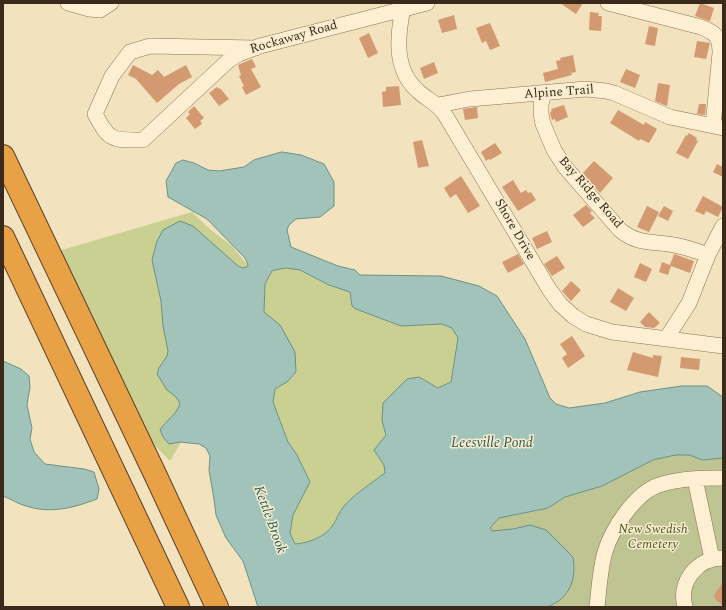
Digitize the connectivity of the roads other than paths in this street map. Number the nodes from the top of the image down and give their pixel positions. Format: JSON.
{"nodes":[{"id":1,"x":68,"y":3,"type":"edge"},
{"id":2,"x":111,"y":3,"type":"edge"},
{"id":3,"x":427,"y":3,"type":"edge"},
{"id":4,"x":608,"y":3,"type":"edge"},
{"id":5,"x":403,"y":9,"type":"junction"},
{"id":6,"x":256,"y":48,"type":"junction"},
{"id":7,"x":544,"y":93,"type":"junction"},
{"id":8,"x":438,"y":105,"type":"junction"},
{"id":9,"x":718,"y":127,"type":"edge"},
{"id":10,"x":3,"y":156,"type":"edge"},
{"id":11,"x":723,"y":226,"type":"edge"},
{"id":12,"x":3,"y":237,"type":"edge"},
{"id":13,"x":708,"y":255,"type":"junction"},
{"id":14,"x":666,"y":339,"type":"junction"},
{"id":15,"x":723,"y":346,"type":"edge"},
{"id":16,"x":723,"y":478,"type":"edge"},
{"id":17,"x":695,"y":479,"type":"junction"},
{"id":18,"x":718,"y":559,"type":"edge"},
{"id":19,"x":680,"y":606,"type":"edge"},
{"id":20,"x":178,"y":607,"type":"edge"},
{"id":21,"x":217,"y":607,"type":"edge"},
{"id":22,"x":597,"y":607,"type":"edge"}],
"edges":[{"from":1,"to":2,"type":"street"},
{"from":3,"to":5,"type":"street","name":"Rockaway Road"},
{"from":4,"to":9,"type":"street"},
{"from":5,"to":6,"type":"street","name":"Rockaway Road"},
{"from":5,"to":8,"type":"street","name":"Shore Drive"},
{"from":6,"to":6,"type":"street","name":"Rockaway Road"},
{"from":7,"to":8,"type":"street","name":"Alpine Trail"},
{"from":7,"to":9,"type":"street","name":"Alpine Trail"},
{"from":7,"to":13,"type":"street","name":"Bay Ridge Road"},
{"from":8,"to":14,"type":"street","name":"Shore Drive"},
{"from":10,"to":21,"type":"highway"},
{"from":11,"to":13,"type":"street"},
{"from":12,"to":20,"type":"highway"},
{"from":13,"to":14,"type":"street"},
{"from":14,"to":15,"type":"street","name":"Shore Drive"},
{"from":16,"to":17,"type":"street"},
{"from":17,"to":18,"type":"street"},
{"from":17,"to":22,"type":"street"},
{"from":18,"to":19,"type":"street"}]}
